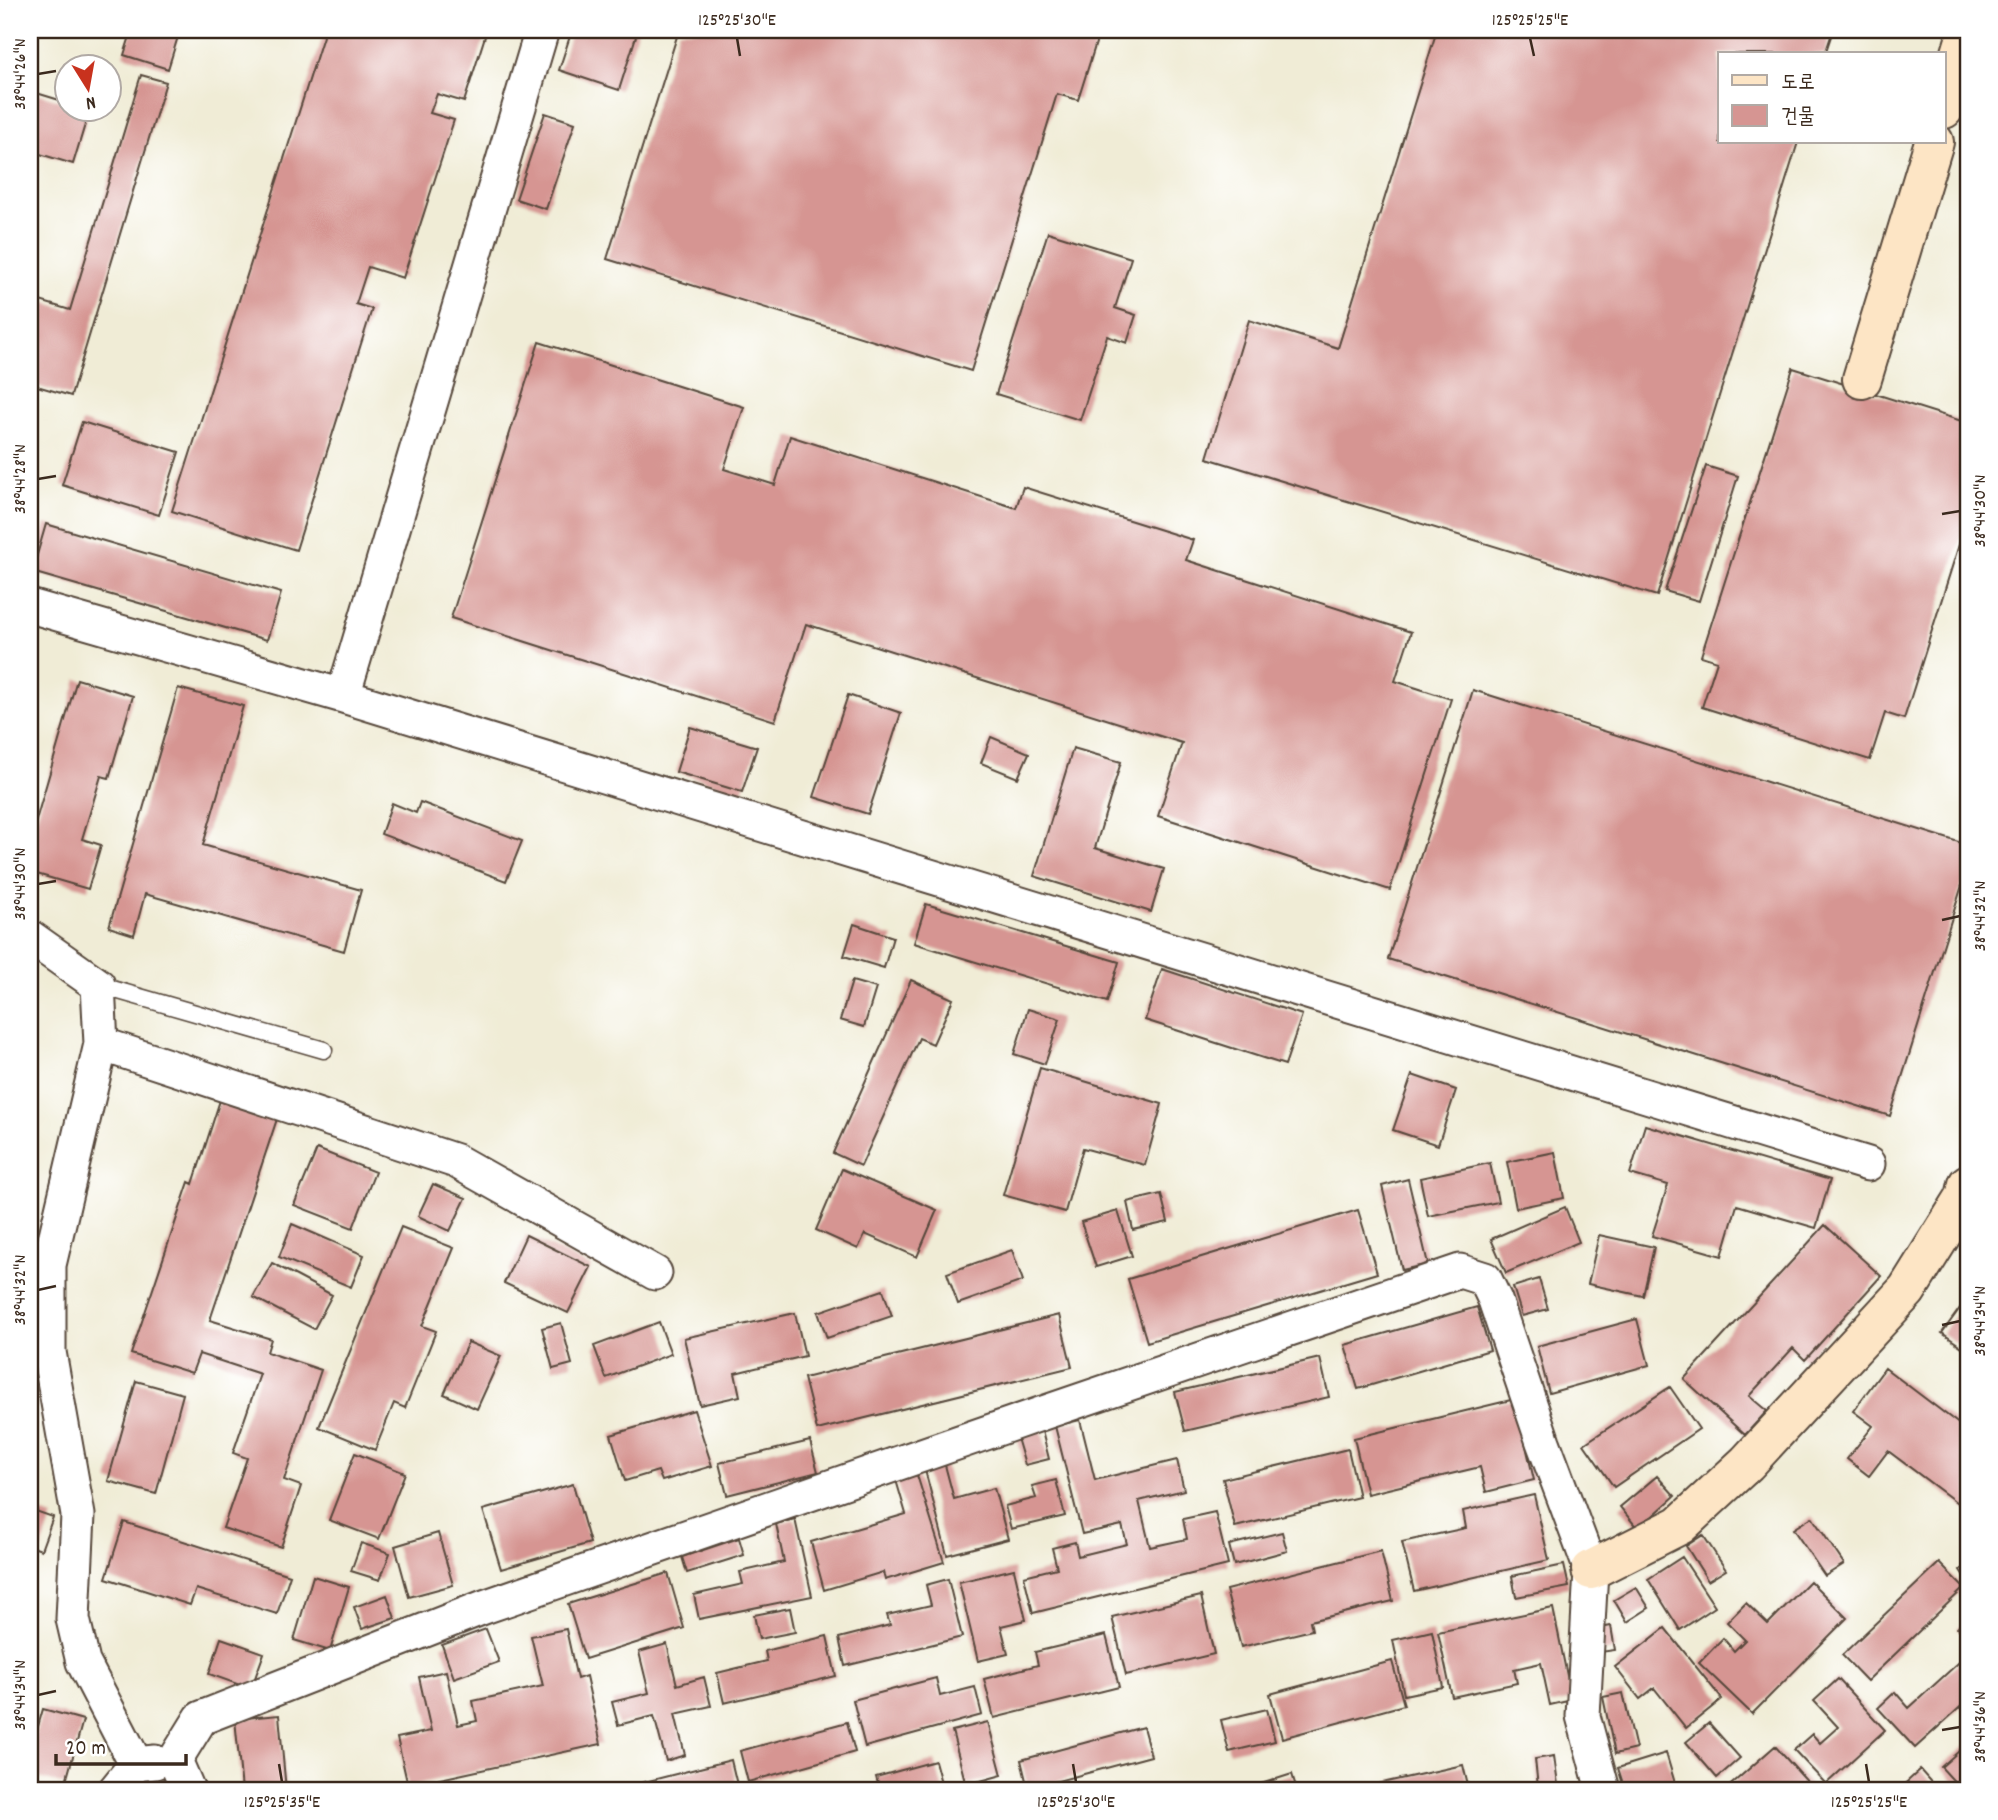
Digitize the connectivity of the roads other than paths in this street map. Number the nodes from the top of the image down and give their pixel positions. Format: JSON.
{"nodes":[{"id":1,"x":542,"y":30,"type":"edge"},
{"id":2,"x":1968,"y":30,"type":"edge"},
{"id":3,"x":1946,"y":102,"type":"edge"},
{"id":4,"x":1933,"y":144,"type":"edge"},
{"id":5,"x":1862,"y":379,"type":"dead end"},
{"id":6,"x":30,"y":606,"type":"edge"},
{"id":7,"x":343,"y":696,"type":"junction"},
{"id":8,"x":30,"y":937,"type":"edge"},
{"id":9,"x":98,"y":985,"type":"junction"},
{"id":10,"x":101,"y":1044,"type":"junction"},
{"id":11,"x":324,"y":1050,"type":"dead end"},
{"id":12,"x":1868,"y":1164,"type":"dead end"},
{"id":13,"x":1967,"y":1194,"type":"edge"},
{"id":14,"x":655,"y":1272,"type":"dead end"},
{"id":15,"x":1591,"y":1570,"type":"junction"},
{"id":16,"x":175,"y":1760,"type":"junction"},
{"id":17,"x":136,"y":1764,"type":"junction"},
{"id":18,"x":115,"y":1790,"type":"edge"},
{"id":19,"x":188,"y":1790,"type":"edge"},
{"id":20,"x":1603,"y":1790,"type":"edge"}],
"edges":[{"from":1,"to":7,"type":"street"},
{"from":2,"to":3,"type":"street"},
{"from":4,"to":5,"type":"street"},
{"from":6,"to":7,"type":"street"},
{"from":7,"to":12,"type":"street"},
{"from":8,"to":9,"type":"street"},
{"from":9,"to":10,"type":"street"},
{"from":9,"to":11,"type":"lane"},
{"from":10,"to":14,"type":"street"},
{"from":10,"to":17,"type":"street"},
{"from":13,"to":15,"type":"street"},
{"from":15,"to":16,"type":"street"},
{"from":15,"to":20,"type":"street"},
{"from":16,"to":17,"type":"street"},
{"from":16,"to":19,"type":"street"},
{"from":17,"to":18,"type":"street"}]}
